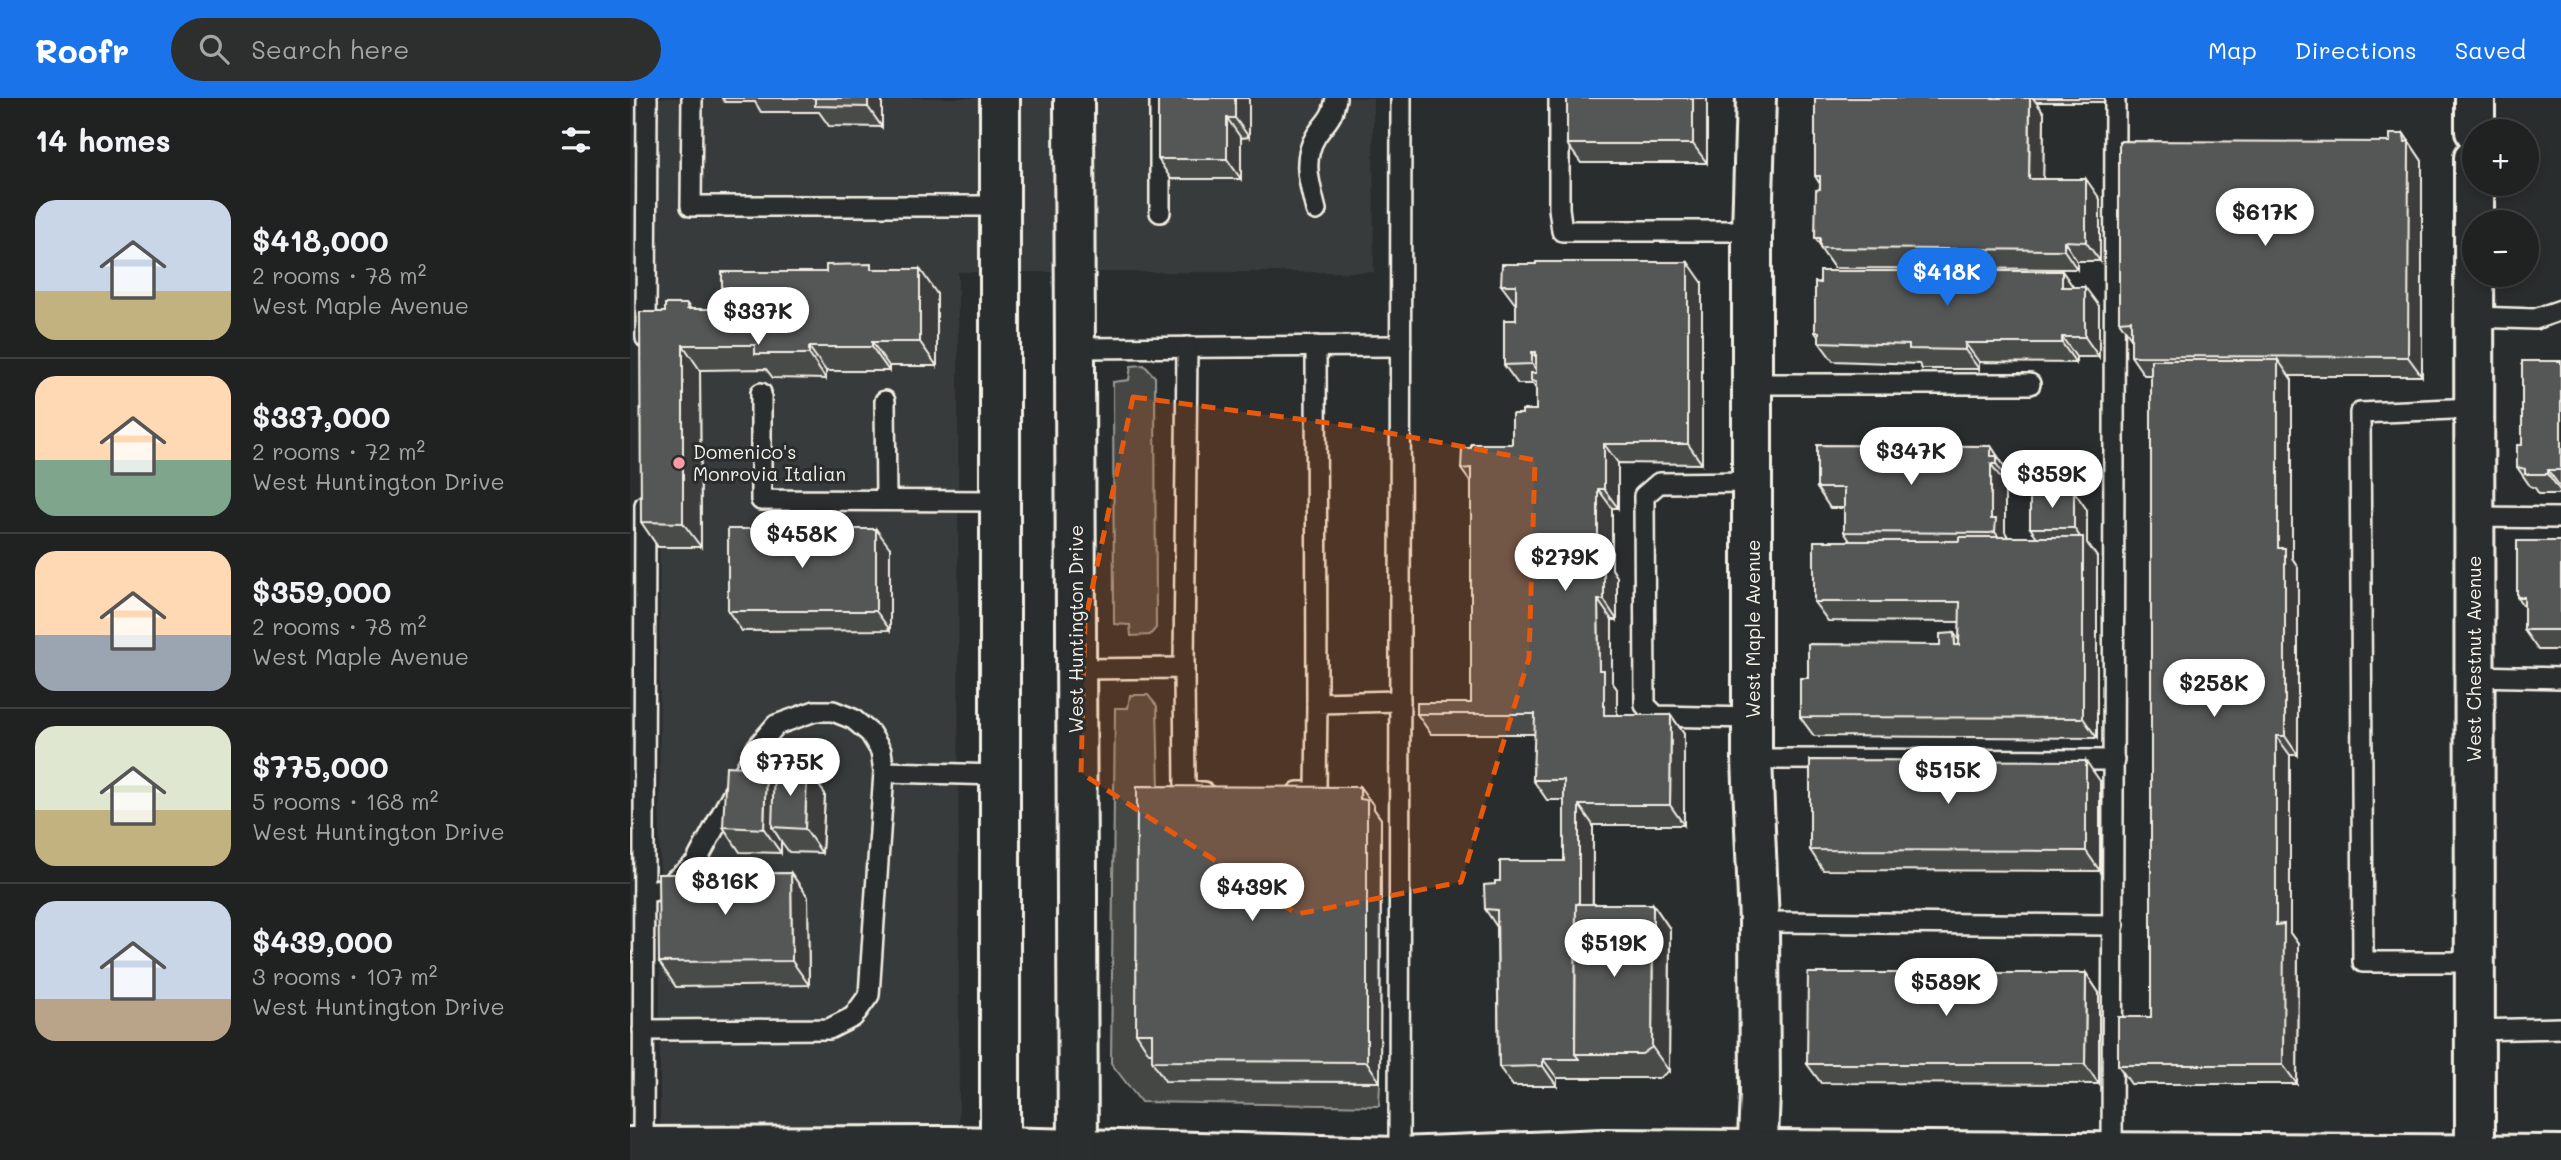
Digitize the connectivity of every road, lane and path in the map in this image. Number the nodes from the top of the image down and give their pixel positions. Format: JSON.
{"nodes":[{"id":1,"x":647,"y":98,"type":"edge"},
{"id":2,"x":692,"y":98,"type":"edge"},
{"id":3,"x":1000,"y":98,"type":"edge"},
{"id":4,"x":1074,"y":98,"type":"edge"},
{"id":5,"x":1160,"y":98,"type":"edge"},
{"id":6,"x":1336,"y":98,"type":"edge"},
{"id":7,"x":1401,"y":98,"type":"edge"},
{"id":8,"x":1559,"y":98,"type":"edge"},
{"id":9,"x":1756,"y":98,"type":"edge"},
{"id":10,"x":2115,"y":98,"type":"edge"},
{"id":11,"x":2475,"y":98,"type":"edge"},
{"id":12,"x":2474,"y":119,"type":"edge"},
{"id":13,"x":2474,"y":196,"type":"edge"},
{"id":14,"x":1000,"y":206,"type":"junction"},
{"id":15,"x":1316,"y":211,"type":"dead end"},
{"id":16,"x":1160,"y":212,"type":"dead end"},
{"id":17,"x":1752,"y":231,"type":"junction"},
{"id":18,"x":2561,"y":310,"type":"edge"},
{"id":19,"x":2474,"y":317,"type":"junction"},
{"id":20,"x":1316,"y":346,"type":"junction"},
{"id":21,"x":1401,"y":346,"type":"junction"},
{"id":22,"x":1187,"y":347,"type":"junction"},
{"id":23,"x":1074,"y":348,"type":"junction"},
{"id":24,"x":646,"y":363,"type":"edge"},
{"id":25,"x":1753,"y":384,"type":"junction"},
{"id":26,"x":2030,"y":384,"type":"dead end"},
{"id":27,"x":761,"y":393,"type":"dead end"},
{"id":28,"x":885,"y":401,"type":"dead end"},
{"id":29,"x":2474,"y":408,"type":"junction"},
{"id":30,"x":1753,"y":482,"type":"junction"},
{"id":31,"x":645,"y":488,"type":"edge"},
{"id":32,"x":886,"y":500,"type":"junction"},
{"id":33,"x":1000,"y":501,"type":"junction"},
{"id":34,"x":2474,"y":517,"type":"junction"},
{"id":35,"x":2561,"y":518,"type":"edge"},
{"id":36,"x":1184,"y":668,"type":"junction"},
{"id":37,"x":1077,"y":669,"type":"junction"},
{"id":38,"x":2474,"y":676,"type":"junction"},
{"id":39,"x":2561,"y":678,"type":"edge"},
{"id":40,"x":1400,"y":701,"type":"junction"},
{"id":41,"x":1317,"y":703,"type":"junction"},
{"id":42,"x":1753,"y":718,"type":"junction"},
{"id":43,"x":1752,"y":759,"type":"junction"},
{"id":44,"x":2114,"y":760,"type":"junction"},
{"id":45,"x":884,"y":772,"type":"junction"},
{"id":46,"x":1000,"y":775,"type":"junction"},
{"id":47,"x":1224,"y":792,"type":"edge"},
{"id":48,"x":1277,"y":792,"type":"edge"},
{"id":49,"x":644,"y":893,"type":"junction"},
{"id":50,"x":1759,"y":922,"type":"junction"},
{"id":51,"x":2114,"y":925,"type":"junction"},
{"id":52,"x":2473,"y":962,"type":"junction"},
{"id":53,"x":2561,"y":1028,"type":"edge"},
{"id":54,"x":643,"y":1030,"type":"junction"},
{"id":55,"x":2473,"y":1030,"type":"junction"},
{"id":56,"x":639,"y":1151,"type":"edge"},
{"id":57,"x":1000,"y":1153,"type":"edge"},
{"id":58,"x":720,"y":1154,"type":"edge"},
{"id":59,"x":1078,"y":1155,"type":"edge"},
{"id":60,"x":1604,"y":1155,"type":"edge"},
{"id":61,"x":2561,"y":1155,"type":"edge"},
{"id":62,"x":1757,"y":1156,"type":"edge"},
{"id":63,"x":2112,"y":1156,"type":"edge"},
{"id":64,"x":2475,"y":1156,"type":"edge"},
{"id":65,"x":1399,"y":1157,"type":"junction"}],
"edges":[{"from":1,"to":24,"type":"lane"},
{"from":2,"to":14,"type":"lane"},
{"from":3,"to":14,"type":"street"},
{"from":4,"to":23,"type":"street","name":"West Huntington Drive"},
{"from":5,"to":16,"type":"lane"},
{"from":6,"to":15,"type":"lane"},
{"from":7,"to":21,"type":"lane"},
{"from":8,"to":17,"type":"lane"},
{"from":9,"to":17,"type":"street","name":"West Maple Avenue"},
{"from":10,"to":44,"type":"lane"},
{"from":11,"to":12,"type":"street"},
{"from":13,"to":19,"type":"street","name":"West Chestnut Avenue"},
{"from":14,"to":33,"type":"street"},
{"from":17,"to":25,"type":"street","name":"West Maple Avenue"},
{"from":18,"to":19,"type":"lane"},
{"from":19,"to":29,"type":"street","name":"West Chestnut Avenue"},
{"from":20,"to":21,"type":"lane"},
{"from":20,"to":22,"type":"lane"},
{"from":20,"to":41,"type":"lane"},
{"from":21,"to":40,"type":"lane"},
{"from":22,"to":23,"type":"lane"},
{"from":22,"to":36,"type":"lane"},
{"from":23,"to":37,"type":"street","name":"West Huntington Drive"},
{"from":25,"to":26,"type":"lane"},
{"from":25,"to":30,"type":"street","name":"West Maple Avenue"},
{"from":27,"to":32,"type":"lane"},
{"from":28,"to":32,"type":"lane"},
{"from":29,"to":34,"type":"street","name":"West Chestnut Avenue"},
{"from":29,"to":52,"type":"lane"},
{"from":30,"to":42,"type":"street","name":"West Maple Avenue"},
{"from":30,"to":42,"type":"lane"},
{"from":31,"to":49,"type":"lane"},
{"from":32,"to":33,"type":"lane"},
{"from":33,"to":46,"type":"street"},
{"from":34,"to":35,"type":"lane"},
{"from":34,"to":38,"type":"street","name":"West Chestnut Avenue"},
{"from":36,"to":37,"type":"lane"},
{"from":36,"to":47,"type":"lane"},
{"from":37,"to":59,"type":"street","name":"West Huntington Drive"},
{"from":38,"to":39,"type":"lane"},
{"from":38,"to":52,"type":"street","name":"West Chestnut Avenue"},
{"from":40,"to":41,"type":"lane"},
{"from":40,"to":65,"type":"lane"},
{"from":41,"to":48,"type":"lane"},
{"from":42,"to":43,"type":"street","name":"West Maple Avenue"},
{"from":43,"to":44,"type":"lane"},
{"from":43,"to":50,"type":"street","name":"West Maple Avenue"},
{"from":44,"to":51,"type":"lane"},
{"from":45,"to":46,"type":"lane"},
{"from":45,"to":49,"type":"lane"},
{"from":45,"to":54,"type":"lane"},
{"from":46,"to":57,"type":"street"},
{"from":49,"to":54,"type":"lane"},
{"from":50,"to":51,"type":"lane"},
{"from":50,"to":62,"type":"street","name":"West Maple Avenue"},
{"from":51,"to":63,"type":"lane"},
{"from":52,"to":55,"type":"street","name":"West Chestnut Avenue"},
{"from":53,"to":55,"type":"lane"},
{"from":54,"to":56,"type":"lane"},
{"from":55,"to":64,"type":"street","name":"West Chestnut Avenue"},
{"from":56,"to":58,"type":"street"},
{"from":57,"to":58,"type":"street"},
{"from":57,"to":59,"type":"street"},
{"from":59,"to":65,"type":"street"},
{"from":60,"to":62,"type":"street"},
{"from":60,"to":65,"type":"street"},
{"from":61,"to":64,"type":"street"},
{"from":62,"to":63,"type":"street"},
{"from":63,"to":64,"type":"street"}]}
